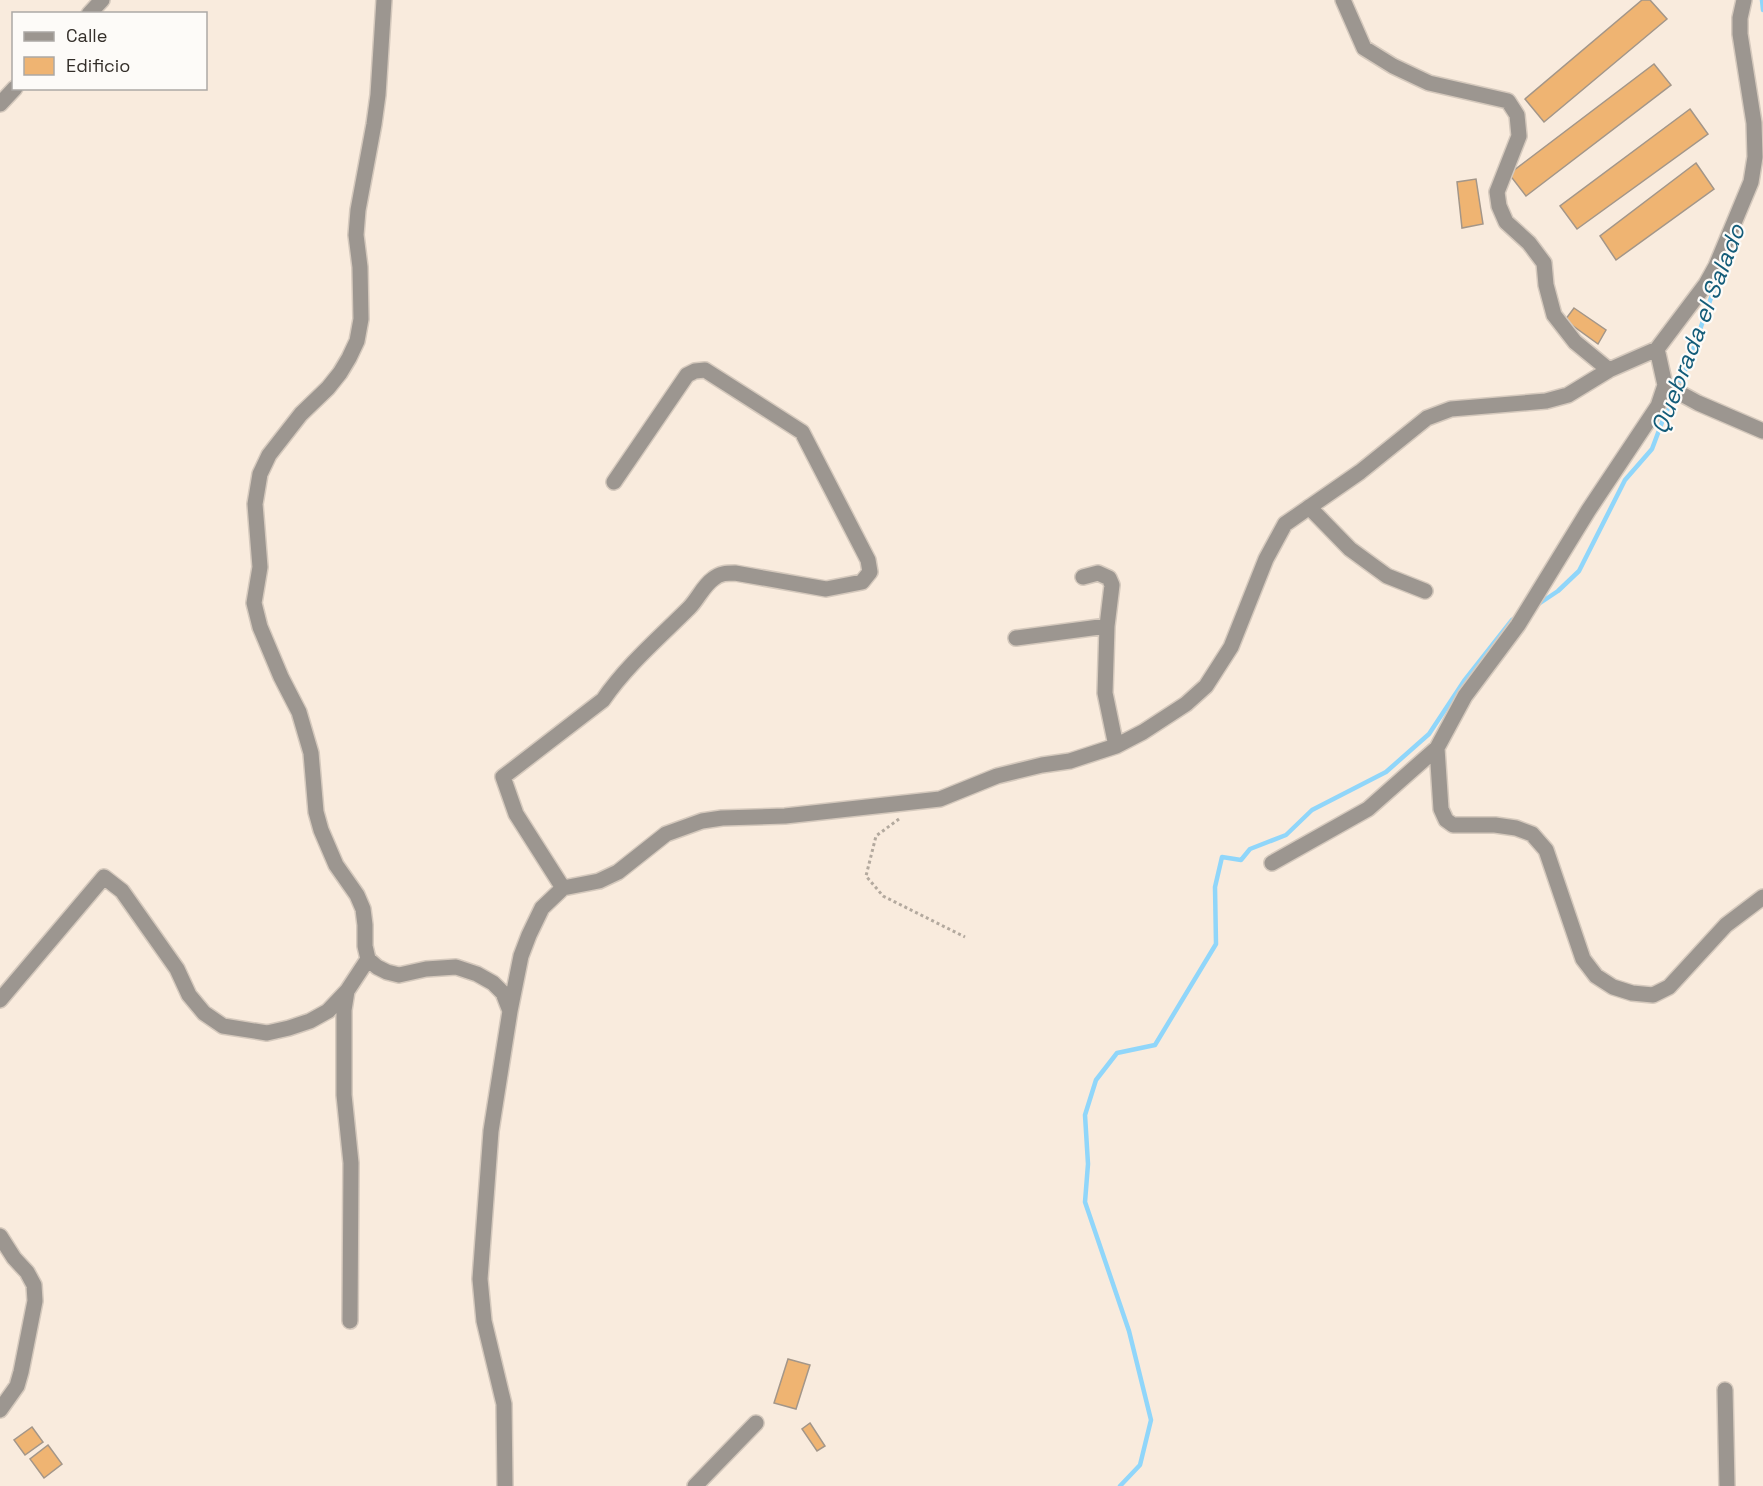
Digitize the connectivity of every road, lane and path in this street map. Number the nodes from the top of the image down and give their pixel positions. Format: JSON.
{"nodes":[{"id":1,"x":102,"y":0,"type":"edge"},
{"id":2,"x":384,"y":0,"type":"edge"},
{"id":3,"x":1343,"y":0,"type":"edge"},
{"id":4,"x":1744,"y":0,"type":"edge"},
{"id":5,"x":91,"y":12,"type":"edge"},
{"id":6,"x":13,"y":90,"type":"edge"},
{"id":7,"x":0,"y":104,"type":"edge"},
{"id":8,"x":1658,"y":349,"type":"junction"},
{"id":9,"x":1609,"y":370,"type":"junction"},
{"id":10,"x":1665,"y":385,"type":"junction"},
{"id":11,"x":1763,"y":431,"type":"edge"},
{"id":12,"x":614,"y":482,"type":"dead end"},
{"id":13,"x":1309,"y":507,"type":"junction"},
{"id":14,"x":1083,"y":577,"type":"dead end"},
{"id":15,"x":1425,"y":591,"type":"dead end"},
{"id":16,"x":1107,"y":626,"type":"junction"},
{"id":17,"x":1016,"y":638,"type":"dead end"},
{"id":18,"x":1116,"y":746,"type":"junction"},
{"id":19,"x":1437,"y":748,"type":"junction"},
{"id":20,"x":922,"y":801,"type":"junction"},
{"id":21,"x":1272,"y":863,"type":"dead end"},
{"id":22,"x":562,"y":888,"type":"junction"},
{"id":23,"x":1763,"y":897,"type":"edge"},
{"id":24,"x":965,"y":937,"type":"dead end"},
{"id":25,"x":368,"y":959,"type":"junction"},
{"id":26,"x":347,"y":991,"type":"junction"},
{"id":27,"x":0,"y":1000,"type":"edge"},
{"id":28,"x":510,"y":1011,"type":"junction"},
{"id":29,"x":0,"y":1236,"type":"edge"},
{"id":30,"x":350,"y":1321,"type":"dead end"},
{"id":31,"x":1725,"y":1390,"type":"dead end"},
{"id":32,"x":0,"y":1410,"type":"edge"},
{"id":33,"x":756,"y":1423,"type":"dead end"},
{"id":34,"x":505,"y":1486,"type":"edge"},
{"id":35,"x":695,"y":1486,"type":"edge"},
{"id":36,"x":1727,"y":1486,"type":"edge"}],
"edges":[{"from":1,"to":5,"type":"street"},
{"from":2,"to":25,"type":"street"},
{"from":3,"to":9,"type":"street"},
{"from":4,"to":8,"type":"street"},
{"from":6,"to":7,"type":"street"},
{"from":8,"to":9,"type":"street"},
{"from":8,"to":10,"type":"street"},
{"from":9,"to":13,"type":"street"},
{"from":10,"to":11,"type":"street"},
{"from":10,"to":19,"type":"street"},
{"from":12,"to":22,"type":"street"},
{"from":13,"to":15,"type":"street"},
{"from":13,"to":18,"type":"street"},
{"from":14,"to":16,"type":"street"},
{"from":16,"to":17,"type":"street"},
{"from":16,"to":18,"type":"street"},
{"from":18,"to":20,"type":"street"},
{"from":19,"to":21,"type":"street"},
{"from":19,"to":23,"type":"street"},
{"from":20,"to":22,"type":"street"},
{"from":20,"to":24,"type":"path"},
{"from":22,"to":28,"type":"street"},
{"from":25,"to":26,"type":"street"},
{"from":25,"to":28,"type":"street"},
{"from":26,"to":27,"type":"street"},
{"from":26,"to":30,"type":"street"},
{"from":28,"to":34,"type":"street"},
{"from":29,"to":32,"type":"street"},
{"from":31,"to":36,"type":"street"},
{"from":33,"to":35,"type":"street"}]}
